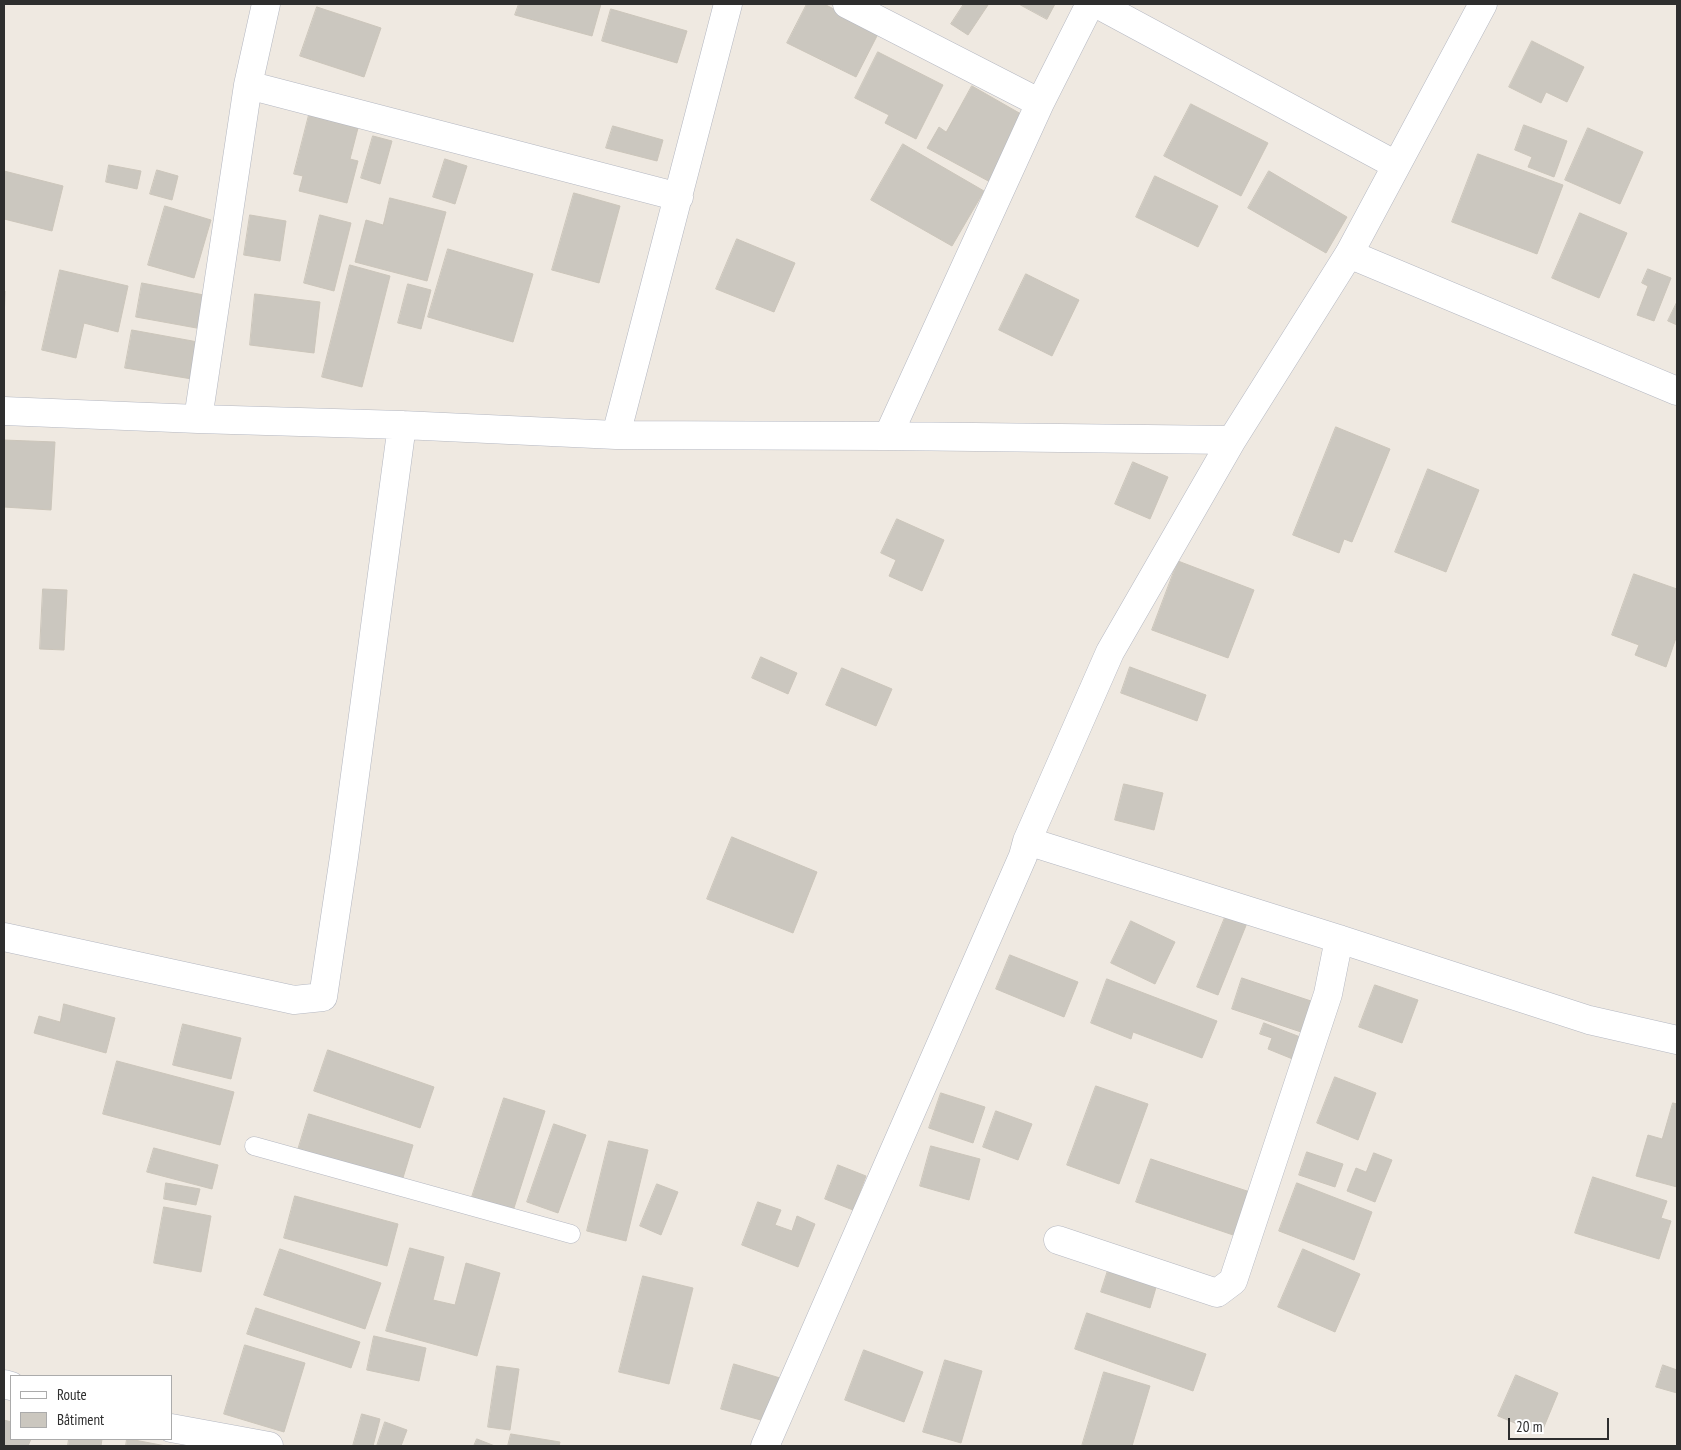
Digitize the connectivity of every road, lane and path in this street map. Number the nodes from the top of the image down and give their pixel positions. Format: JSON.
{"nodes":[{"id":1,"x":266,"y":4,"type":"edge"},
{"id":2,"x":728,"y":4,"type":"edge"},
{"id":3,"x":847,"y":4,"type":"edge"},
{"id":4,"x":1090,"y":4,"type":"edge"},
{"id":5,"x":1097,"y":4,"type":"edge"},
{"id":6,"x":1483,"y":4,"type":"edge"},
{"id":7,"x":248,"y":85,"type":"junction"},
{"id":8,"x":1040,"y":103,"type":"junction"},
{"id":9,"x":1396,"y":165,"type":"junction"},
{"id":10,"x":679,"y":197,"type":"junction"},
{"id":11,"x":1349,"y":254,"type":"junction"},
{"id":12,"x":1677,"y":391,"type":"edge"},
{"id":13,"x":4,"y":410,"type":"edge"},
{"id":14,"x":198,"y":419,"type":"junction"},
{"id":15,"x":402,"y":425,"type":"junction"},
{"id":16,"x":616,"y":434,"type":"junction"},
{"id":17,"x":888,"y":436,"type":"junction"},
{"id":18,"x":1232,"y":440,"type":"junction"},
{"id":19,"x":1028,"y":841,"type":"junction"},
{"id":20,"x":4,"y":937,"type":"edge"},
{"id":21,"x":1340,"y":939,"type":"junction"},
{"id":22,"x":1677,"y":1040,"type":"edge"},
{"id":23,"x":254,"y":1146,"type":"dead end"},
{"id":24,"x":571,"y":1234,"type":"dead end"},
{"id":25,"x":1058,"y":1240,"type":"dead end"},
{"id":26,"x":172,"y":1428,"type":"edge"},
{"id":27,"x":269,"y":1446,"type":"edge"},
{"id":28,"x":765,"y":1446,"type":"edge"}],
"edges":[{"from":1,"to":7,"type":"street"},
{"from":2,"to":10,"type":"street"},
{"from":3,"to":8,"type":"street"},
{"from":4,"to":8,"type":"street"},
{"from":5,"to":9,"type":"street"},
{"from":6,"to":9,"type":"street"},
{"from":7,"to":10,"type":"street"},
{"from":7,"to":14,"type":"street"},
{"from":8,"to":17,"type":"street"},
{"from":9,"to":11,"type":"street"},
{"from":10,"to":16,"type":"street"},
{"from":11,"to":12,"type":"street"},
{"from":11,"to":18,"type":"street"},
{"from":13,"to":14,"type":"street"},
{"from":14,"to":15,"type":"street"},
{"from":15,"to":16,"type":"street"},
{"from":15,"to":20,"type":"street"},
{"from":16,"to":17,"type":"street"},
{"from":17,"to":18,"type":"street"},
{"from":18,"to":19,"type":"street"},
{"from":19,"to":21,"type":"street"},
{"from":19,"to":28,"type":"street"},
{"from":21,"to":22,"type":"street"},
{"from":21,"to":25,"type":"street"},
{"from":23,"to":24,"type":"lane"},
{"from":26,"to":27,"type":"street"}]}
